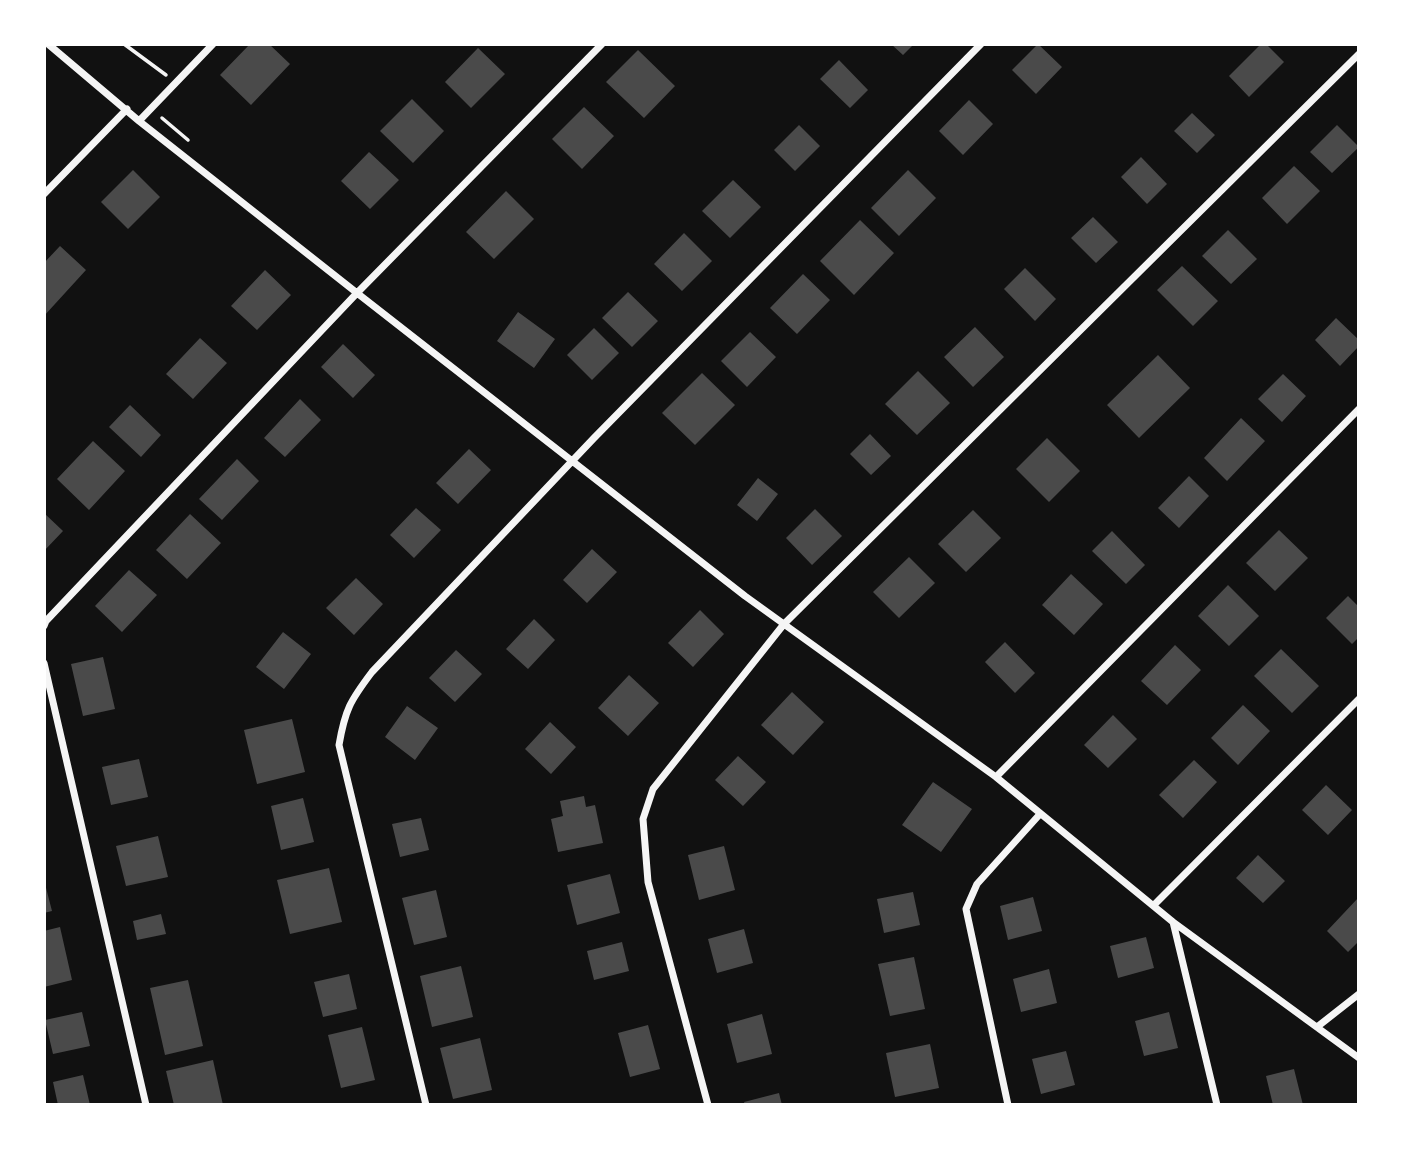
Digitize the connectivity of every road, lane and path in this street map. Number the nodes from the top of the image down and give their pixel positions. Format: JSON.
{"nodes":[{"id":1,"x":48,"y":44,"type":"edge"},
{"id":2,"x":124,"y":44,"type":"edge"},
{"id":3,"x":213,"y":44,"type":"edge"},
{"id":4,"x":603,"y":44,"type":"edge"},
{"id":5,"x":981,"y":44,"type":"edge"},
{"id":6,"x":1359,"y":54,"type":"edge"},
{"id":7,"x":176,"y":83,"type":"junction"},
{"id":8,"x":127,"y":109,"type":"junction"},
{"id":9,"x":139,"y":121,"type":"junction"},
{"id":10,"x":44,"y":194,"type":"edge"},
{"id":11,"x":357,"y":293,"type":"junction"},
{"id":12,"x":1359,"y":409,"type":"edge"},
{"id":13,"x":573,"y":460,"type":"junction"},
{"id":14,"x":784,"y":624,"type":"junction"},
{"id":15,"x":44,"y":626,"type":"edge"},
{"id":16,"x":44,"y":663,"type":"edge"},
{"id":17,"x":1359,"y":699,"type":"edge"},
{"id":18,"x":996,"y":777,"type":"junction"},
{"id":19,"x":1041,"y":814,"type":"junction"},
{"id":20,"x":1154,"y":905,"type":"junction"},
{"id":21,"x":1173,"y":922,"type":"junction"},
{"id":22,"x":1359,"y":994,"type":"edge"},
{"id":23,"x":1317,"y":1027,"type":"junction"},
{"id":24,"x":1359,"y":1058,"type":"edge"},
{"id":25,"x":146,"y":1105,"type":"edge"},
{"id":26,"x":426,"y":1105,"type":"edge"},
{"id":27,"x":708,"y":1105,"type":"edge"},
{"id":28,"x":1009,"y":1105,"type":"edge"},
{"id":29,"x":1217,"y":1105,"type":"edge"}],
"edges":[{"from":1,"to":8,"type":"street"},
{"from":2,"to":7,"type":"path"},
{"from":3,"to":7,"type":"street"},
{"from":4,"to":11,"type":"street"},
{"from":5,"to":13,"type":"street"},
{"from":6,"to":14,"type":"street"},
{"from":7,"to":9,"type":"street"},
{"from":8,"to":9,"type":"street"},
{"from":8,"to":10,"type":"street"},
{"from":9,"to":11,"type":"street"},
{"from":11,"to":13,"type":"street"},
{"from":11,"to":15,"type":"street"},
{"from":12,"to":18,"type":"street"},
{"from":13,"to":14,"type":"street"},
{"from":13,"to":26,"type":"street"},
{"from":14,"to":18,"type":"street"},
{"from":14,"to":27,"type":"street"},
{"from":16,"to":25,"type":"street"},
{"from":17,"to":20,"type":"street"},
{"from":18,"to":19,"type":"street"},
{"from":19,"to":20,"type":"street"},
{"from":19,"to":28,"type":"street"},
{"from":20,"to":21,"type":"street"},
{"from":21,"to":23,"type":"street"},
{"from":21,"to":29,"type":"street"},
{"from":22,"to":23,"type":"street"},
{"from":23,"to":24,"type":"street"}]}
